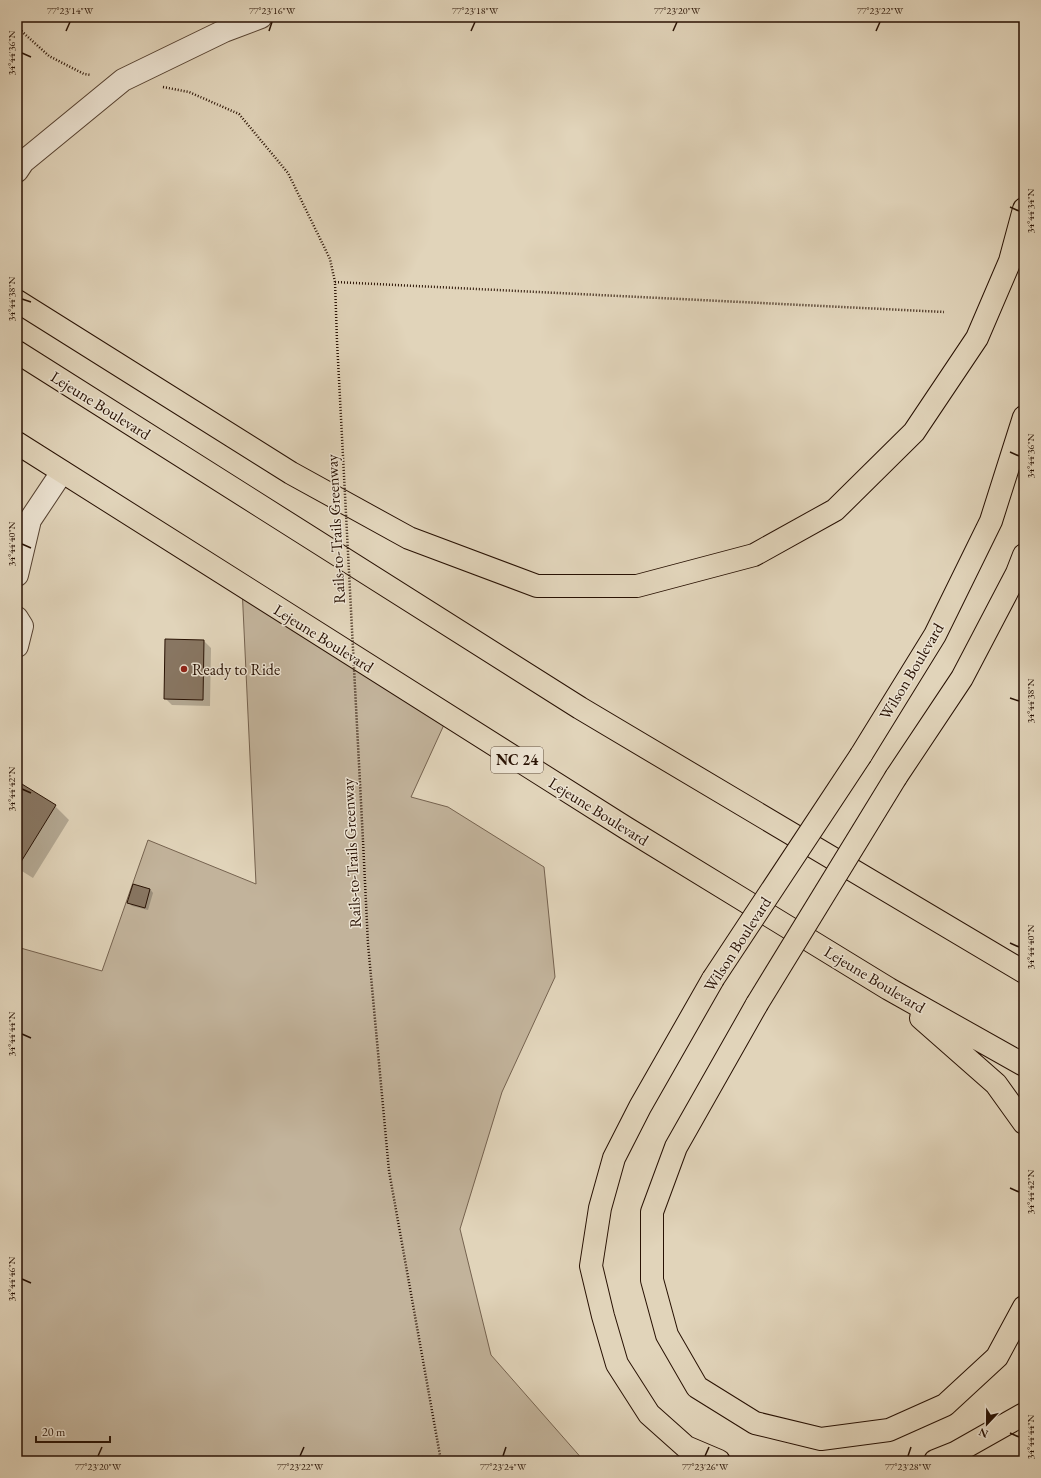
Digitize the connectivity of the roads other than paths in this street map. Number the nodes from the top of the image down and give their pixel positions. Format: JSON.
{"nodes":[{"id":1,"x":261,"y":17,"type":"edge"},
{"id":2,"x":17,"y":171,"type":"edge"},
{"id":3,"x":1024,"y":209,"type":"edge"},
{"id":4,"x":17,"y":301,"type":"edge"},
{"id":5,"x":17,"y":352,"type":"edge"},
{"id":6,"x":1024,"y":417,"type":"edge"},
{"id":7,"x":17,"y":443,"type":"edge"},
{"id":8,"x":62,"y":472,"type":"junction"},
{"id":9,"x":24,"y":521,"type":"edge"},
{"id":10,"x":1024,"y":555,"type":"edge"},
{"id":11,"x":17,"y":575,"type":"edge"},
{"id":12,"x":17,"y":618,"type":"edge"},
{"id":13,"x":17,"y":646,"type":"edge"},
{"id":14,"x":1024,"y":972,"type":"edge"},
{"id":15,"x":889,"y":989,"type":"junction"},
{"id":16,"x":1024,"y":1065,"type":"edge"},
{"id":17,"x":1024,"y":1123,"type":"edge"},
{"id":18,"x":1024,"y":1307,"type":"edge"},
{"id":19,"x":1024,"y":1414,"type":"edge"},
{"id":20,"x":719,"y":1461,"type":"edge"},
{"id":21,"x":935,"y":1461,"type":"edge"}],
"edges":[{"from":1,"to":2,"type":"lane"},
{"from":3,"to":4,"type":"main road"},
{"from":5,"to":14,"type":"main road","name":"Lejeune Boulevard"},
{"from":6,"to":20,"type":"main road","name":"Wilson Boulevard","bridge":true},
{"from":7,"to":8,"type":"main road","name":"Lejeune Boulevard","number":"NC 24"},
{"from":8,"to":9,"type":"lane"},
{"from":8,"to":15,"type":"main road","name":"Lejeune Boulevard","number":"NC 24"},
{"from":9,"to":11,"type":"lane"},
{"from":10,"to":18,"type":"main road","bridge":true},
{"from":12,"to":13,"type":"lane"},
{"from":15,"to":16,"type":"main road","name":"Lejeune Boulevard","number":"NC 24"},
{"from":15,"to":17,"type":"main road"},
{"from":19,"to":21,"type":"main road"}]}
